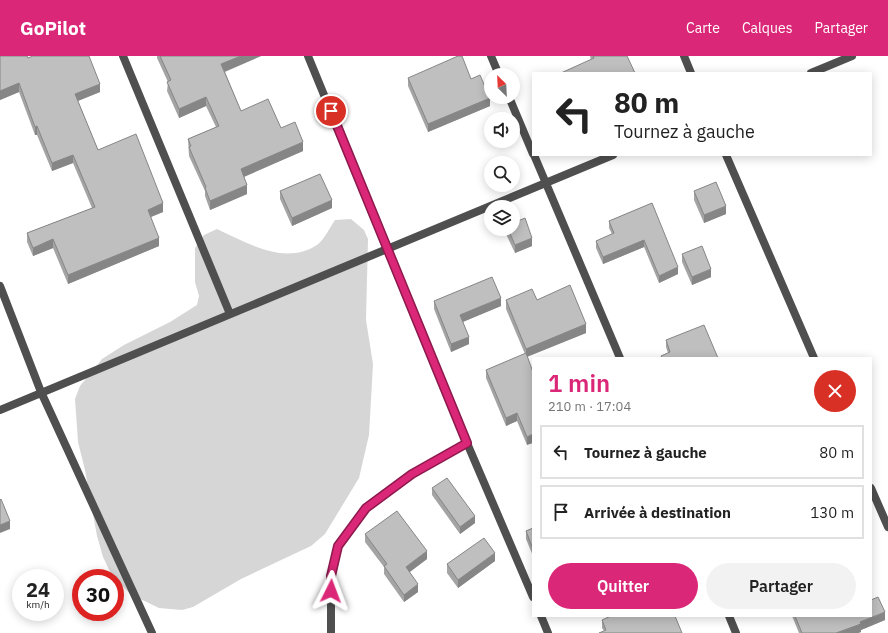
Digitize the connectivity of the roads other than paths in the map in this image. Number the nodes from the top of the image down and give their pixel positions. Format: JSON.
{"nodes":[{"id":1,"x":123,"y":56,"type":"edge"},
{"id":2,"x":308,"y":56,"type":"edge"},
{"id":3,"x":491,"y":56,"type":"edge"},
{"id":4,"x":684,"y":56,"type":"edge"},
{"id":5,"x":852,"y":56,"type":"edge"},
{"id":6,"x":496,"y":68,"type":"edge"},
{"id":7,"x":691,"y":72,"type":"edge"},
{"id":8,"x":813,"y":72,"type":"edge"},
{"id":9,"x":512,"y":104,"type":"edge"},
{"id":10,"x":532,"y":152,"type":"edge"},
{"id":11,"x":534,"y":156,"type":"edge"},
{"id":12,"x":611,"y":156,"type":"edge"},
{"id":13,"x":726,"y":156,"type":"edge"},
{"id":14,"x":546,"y":183,"type":"junction"},
{"id":15,"x":387,"y":249,"type":"junction"},
{"id":16,"x":0,"y":286,"type":"edge"},
{"id":17,"x":230,"y":314,"type":"junction"},
{"id":18,"x":620,"y":357,"type":"edge"},
{"id":19,"x":814,"y":357,"type":"edge"},
{"id":20,"x":41,"y":392,"type":"junction"},
{"id":21,"x":0,"y":410,"type":"edge"},
{"id":22,"x":467,"y":443,"type":"junction"},
{"id":23,"x":872,"y":490,"type":"edge"},
{"id":24,"x":888,"y":527,"type":"edge"},
{"id":25,"x":532,"y":595,"type":"edge"},
{"id":26,"x":541,"y":617,"type":"edge"},
{"id":27,"x":729,"y":617,"type":"edge"},
{"id":28,"x":152,"y":633,"type":"edge"},
{"id":29,"x":331,"y":633,"type":"edge"},
{"id":30,"x":548,"y":633,"type":"edge"},
{"id":31,"x":736,"y":633,"type":"edge"}],
"edges":[{"from":1,"to":17,"type":"street"},
{"from":2,"to":15,"type":"street"},
{"from":3,"to":6,"type":"street"},
{"from":4,"to":7,"type":"street"},
{"from":5,"to":8,"type":"street"},
{"from":9,"to":10,"type":"street"},
{"from":11,"to":14,"type":"street"},
{"from":12,"to":14,"type":"street"},
{"from":13,"to":19,"type":"street"},
{"from":14,"to":15,"type":"street"},
{"from":14,"to":18,"type":"street"},
{"from":15,"to":17,"type":"street"},
{"from":15,"to":22,"type":"street"},
{"from":16,"to":20,"type":"street"},
{"from":17,"to":20,"type":"street"},
{"from":20,"to":21,"type":"street"},
{"from":20,"to":28,"type":"street"},
{"from":22,"to":25,"type":"street"},
{"from":22,"to":29,"type":"street"},
{"from":23,"to":24,"type":"street"},
{"from":26,"to":30,"type":"street"},
{"from":27,"to":31,"type":"street"}]}
